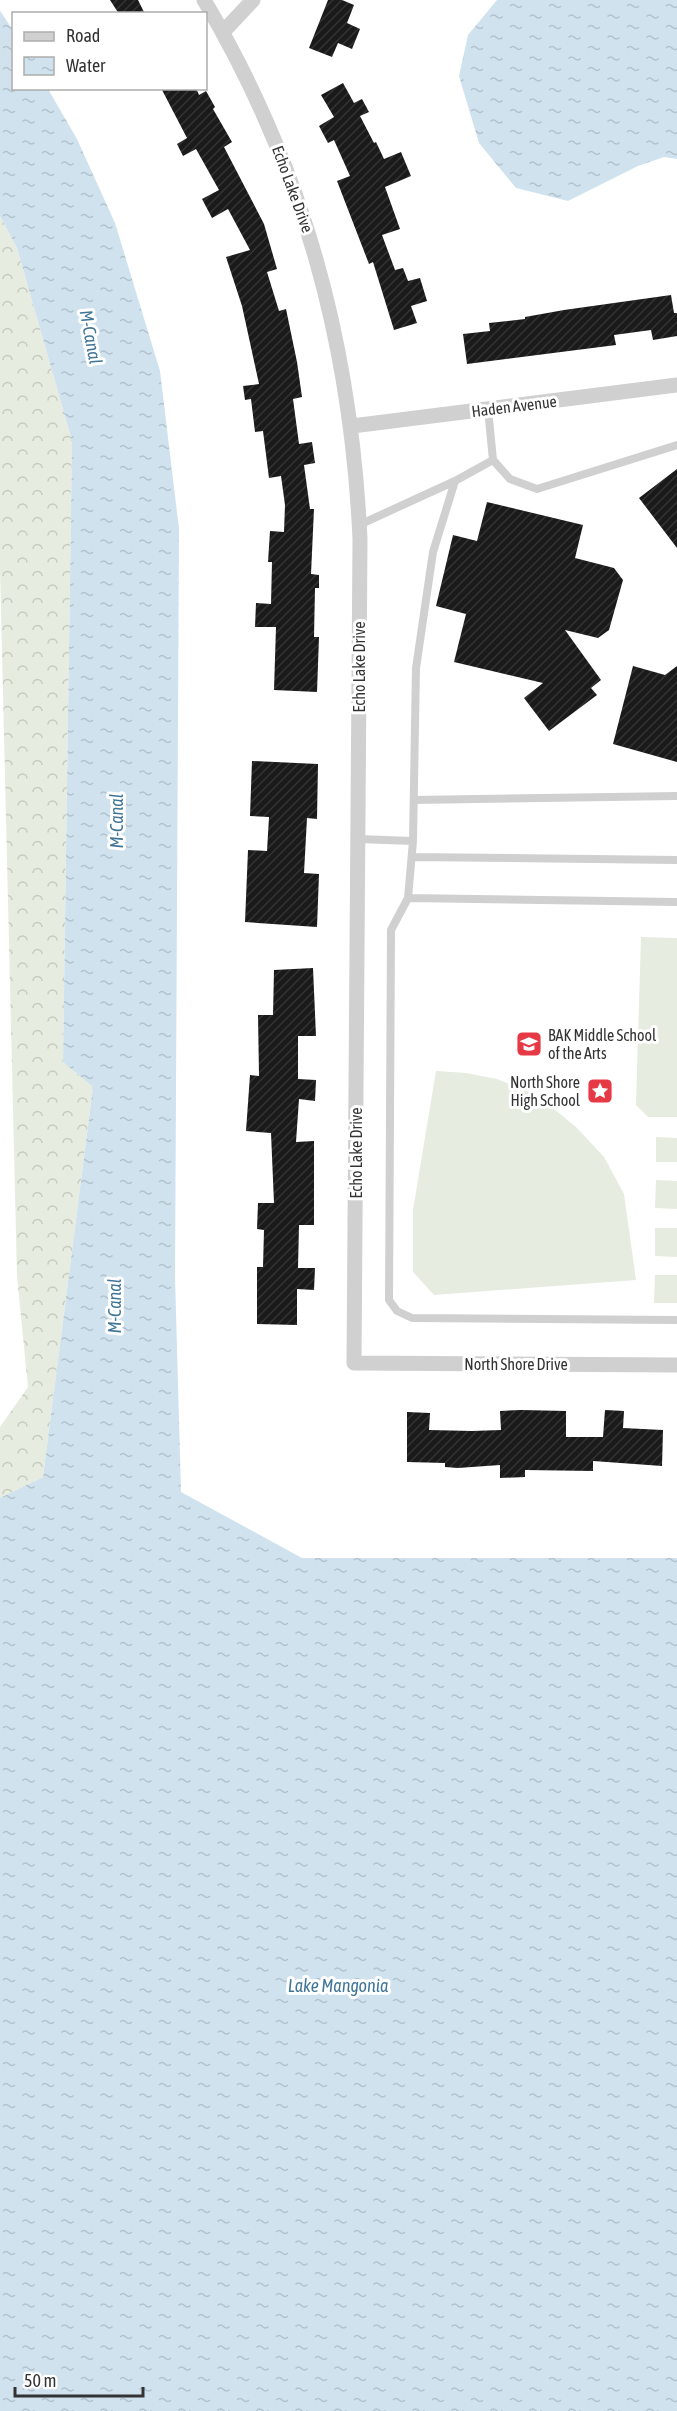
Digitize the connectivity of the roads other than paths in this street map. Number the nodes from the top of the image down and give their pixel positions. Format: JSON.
{"nodes":[{"id":1,"x":204,"y":0,"type":"edge"},
{"id":2,"x":253,"y":0,"type":"edge"},
{"id":3,"x":223,"y":32,"type":"junction"},
{"id":4,"x":677,"y":385,"type":"edge"},
{"id":5,"x":488,"y":409,"type":"junction"},
{"id":6,"x":352,"y":426,"type":"junction"},
{"id":7,"x":677,"y":446,"type":"edge"},
{"id":8,"x":493,"y":460,"type":"junction"},
{"id":9,"x":455,"y":481,"type":"junction"},
{"id":10,"x":359,"y":525,"type":"junction"},
{"id":11,"x":677,"y":796,"type":"edge"},
{"id":12,"x":414,"y":800,"type":"junction"},
{"id":13,"x":358,"y":839,"type":"junction"},
{"id":14,"x":413,"y":841,"type":"junction"},
{"id":15,"x":412,"y":857,"type":"junction"},
{"id":16,"x":677,"y":860,"type":"edge"},
{"id":17,"x":408,"y":898,"type":"junction"},
{"id":18,"x":677,"y":902,"type":"edge"},
{"id":19,"x":677,"y":1320,"type":"edge"},
{"id":20,"x":354,"y":1363,"type":"joint"},
{"id":21,"x":677,"y":1365,"type":"edge"}],
"edges":[{"from":1,"to":3,"type":"street","name":"Echo Lake Drive"},
{"from":2,"to":3,"type":"street"},
{"from":3,"to":6,"type":"street","name":"Echo Lake Drive"},
{"from":4,"to":5,"type":"street","name":"Haden Avenue"},
{"from":5,"to":6,"type":"street","name":"Haden Avenue"},
{"from":5,"to":8,"type":"lane"},
{"from":6,"to":10,"type":"street","name":"Echo Lake Drive"},
{"from":7,"to":8,"type":"lane"},
{"from":8,"to":9,"type":"lane"},
{"from":9,"to":10,"type":"lane"},
{"from":9,"to":12,"type":"lane"},
{"from":10,"to":13,"type":"street","name":"Echo Lake Drive"},
{"from":11,"to":12,"type":"lane"},
{"from":12,"to":14,"type":"lane"},
{"from":13,"to":14,"type":"lane"},
{"from":13,"to":20,"type":"street","name":"Echo Lake Drive"},
{"from":14,"to":15,"type":"lane"},
{"from":15,"to":16,"type":"lane"},
{"from":15,"to":17,"type":"lane"},
{"from":17,"to":18,"type":"lane"},
{"from":17,"to":19,"type":"lane"},
{"from":20,"to":21,"type":"street","name":"North Shore Drive"}]}
